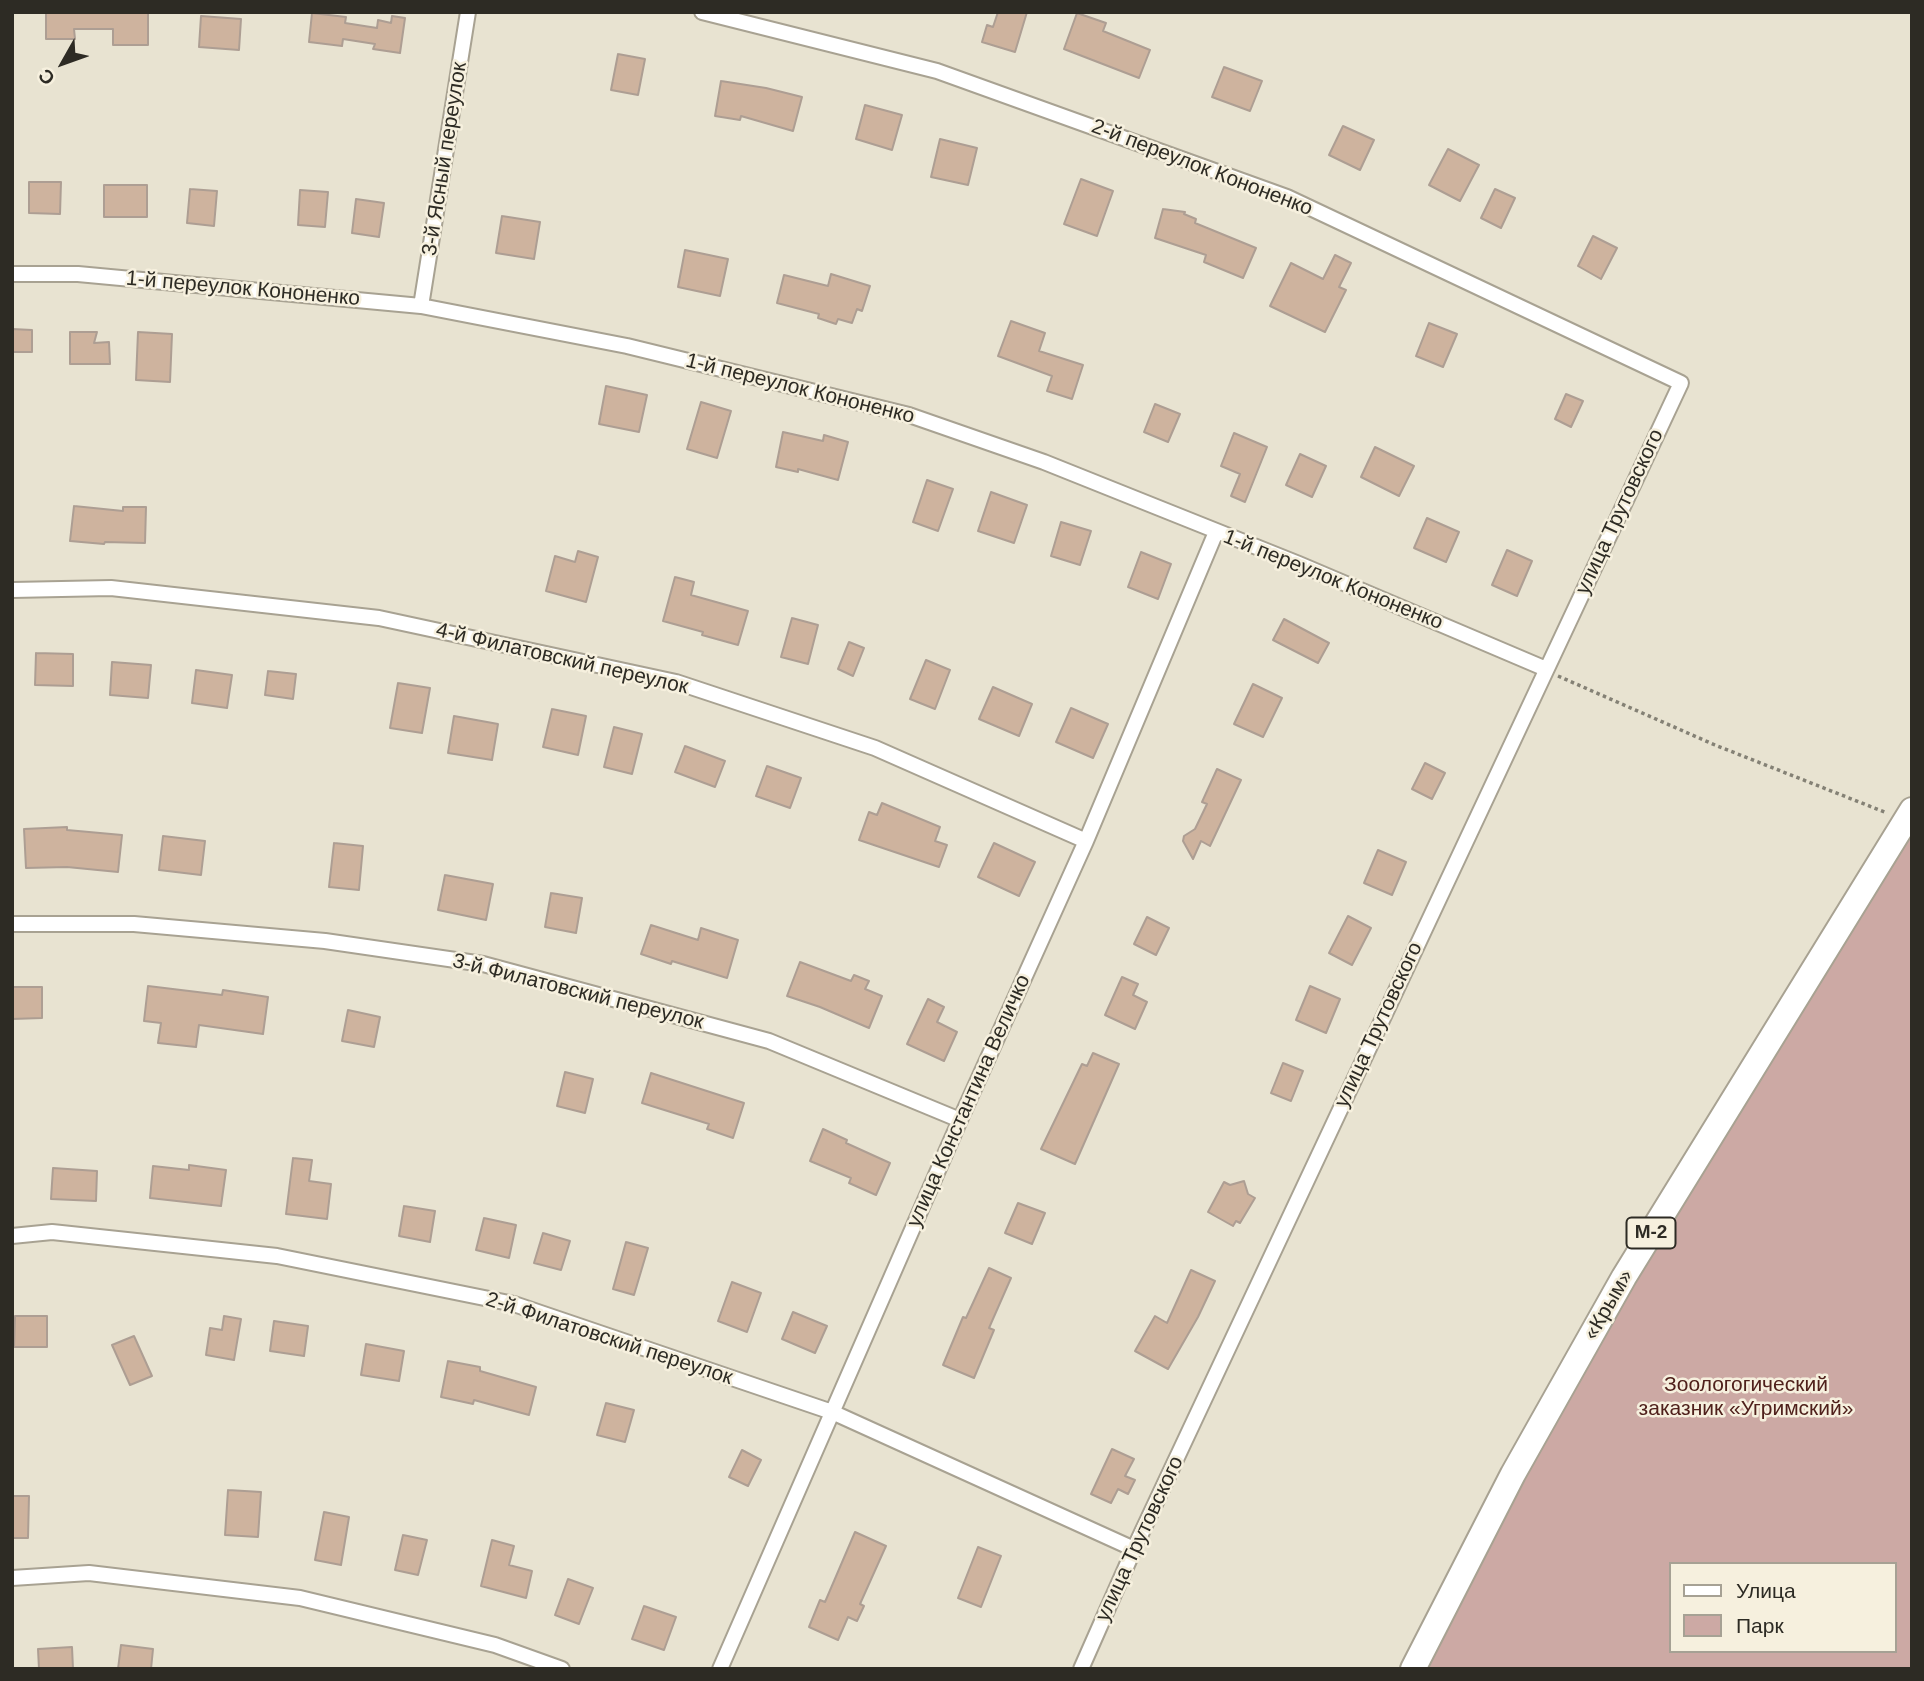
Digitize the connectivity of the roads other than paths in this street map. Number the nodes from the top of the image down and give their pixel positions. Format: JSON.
{"nodes":[{"id":1,"x":468,"y":12,"type":"edge"},
{"id":2,"x":702,"y":12,"type":"edge"},
{"id":3,"x":12,"y":274,"type":"edge"},
{"id":4,"x":422,"y":306,"type":"junction"},
{"id":5,"x":1681,"y":383,"type":"joint"},
{"id":6,"x":1216,"y":532,"type":"junction"},
{"id":7,"x":12,"y":590,"type":"edge"},
{"id":8,"x":1546,"y":669,"type":"junction"},
{"id":9,"x":1908,"y":816,"type":"edge"},
{"id":10,"x":1086,"y":841,"type":"junction"},
{"id":11,"x":12,"y":925,"type":"edge"},
{"id":12,"x":960,"y":1120,"type":"junction"},
{"id":13,"x":12,"y":1236,"type":"edge"},
{"id":14,"x":832,"y":1412,"type":"junction"},
{"id":15,"x":1134,"y":1549,"type":"junction"},
{"id":16,"x":12,"y":1578,"type":"edge"},
{"id":17,"x":562,"y":1669,"type":"edge"},
{"id":18,"x":720,"y":1669,"type":"edge"},
{"id":19,"x":1081,"y":1669,"type":"edge"},
{"id":20,"x":1413,"y":1669,"type":"edge"}],
"edges":[{"from":1,"to":4,"type":"street","name":"3-й Ясный переулок"},
{"from":2,"to":5,"type":"street","name":"2-й переулок Кононенко"},
{"from":3,"to":4,"type":"street","name":"1-й переулок Кононенко"},
{"from":4,"to":6,"type":"street","name":"1-й переулок Кононенко"},
{"from":5,"to":8,"type":"street","name":"улица Трутовского"},
{"from":6,"to":8,"type":"street","name":"1-й переулок Кононенко"},
{"from":6,"to":10,"type":"street","name":"улица Константина Величко"},
{"from":7,"to":10,"type":"street","name":"4-й Филатовский переулок"},
{"from":8,"to":15,"type":"street","name":"улица Трутовского"},
{"from":9,"to":20,"type":"highway","name":"«Крым»","number":"М-2"},
{"from":10,"to":12,"type":"street","name":"улица Константина Величко"},
{"from":11,"to":12,"type":"street","name":"3-й Филатовский переулок"},
{"from":12,"to":14,"type":"street","name":"улица Константина Величко"},
{"from":13,"to":14,"type":"street","name":"2-й Филатовский переулок"},
{"from":14,"to":15,"type":"street","name":"2-й Филатовский переулок"},
{"from":14,"to":18,"type":"street","name":"улица Константина Величко"},
{"from":15,"to":19,"type":"street","name":"улица Трутовского"},
{"from":16,"to":17,"type":"street"}]}
